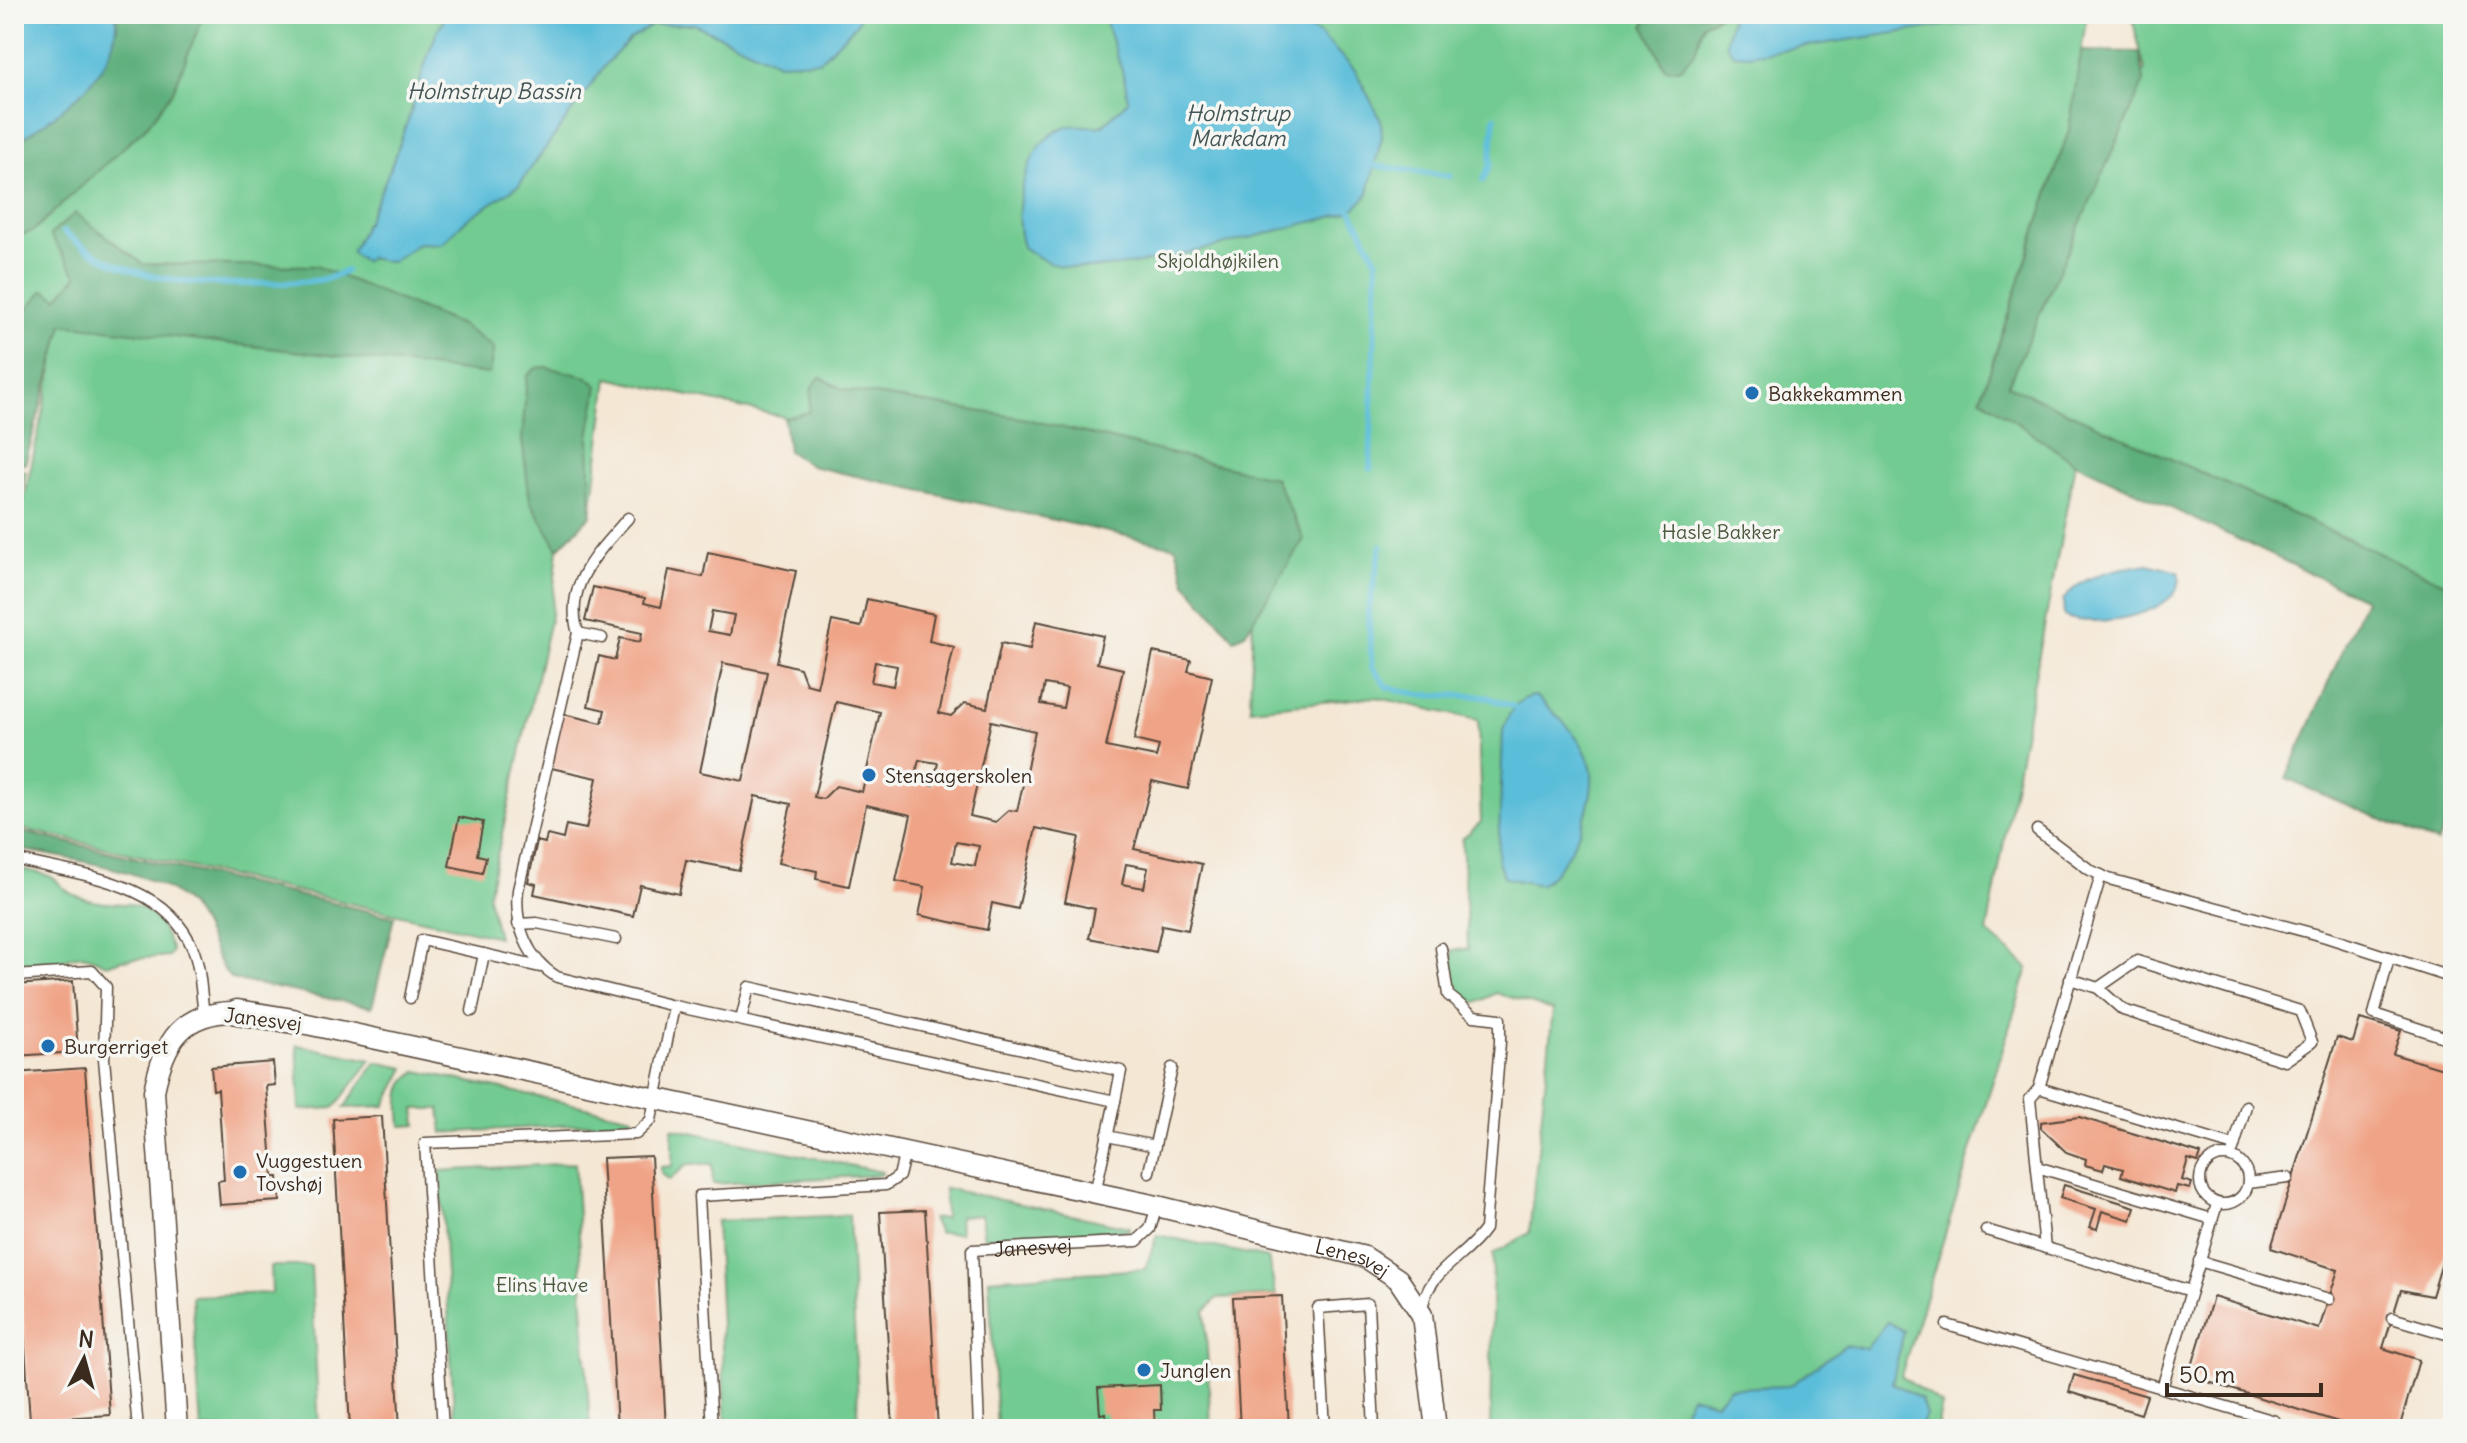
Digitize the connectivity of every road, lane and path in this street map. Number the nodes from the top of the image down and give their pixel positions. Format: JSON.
{"nodes":[{"id":1,"x":628,"y":518,"type":"dead end"},
{"id":2,"x":578,"y":633,"type":"junction"},
{"id":3,"x":602,"y":638,"type":"dead end"},
{"id":4,"x":2037,"y":830,"type":"dead end"},
{"id":5,"x":14,"y":859,"type":"edge"},
{"id":6,"x":2101,"y":875,"type":"junction"},
{"id":7,"x":518,"y":924,"type":"junction"},
{"id":8,"x":616,"y":939,"type":"dead end"},
{"id":9,"x":1441,"y":948,"type":"dead end"},
{"id":10,"x":484,"y":954,"type":"junction"},
{"id":11,"x":2389,"y":958,"type":"junction"},
{"id":12,"x":540,"y":967,"type":"junction"},
{"id":13,"x":14,"y":976,"type":"edge"},
{"id":14,"x":2453,"y":978,"type":"edge"},
{"id":15,"x":2070,"y":979,"type":"junction"},
{"id":16,"x":2098,"y":988,"type":"junction"},
{"id":17,"x":410,"y":998,"type":"dead end"},
{"id":18,"x":674,"y":1006,"type":"junction"},
{"id":19,"x":472,"y":1011,"type":"dead end"},
{"id":20,"x":237,"y":1012,"type":"joint"},
{"id":21,"x":204,"y":1015,"type":"junction"},
{"id":22,"x":741,"y":1020,"type":"junction"},
{"id":23,"x":293,"y":1021,"type":"joint"},
{"id":24,"x":2453,"y":1040,"type":"edge"},
{"id":25,"x":1172,"y":1068,"type":"dead end"},
{"id":26,"x":2039,"y":1088,"type":"junction"},
{"id":27,"x":654,"y":1096,"type":"junction"},
{"id":28,"x":1115,"y":1101,"type":"junction"},
{"id":29,"x":2246,"y":1106,"type":"dead end"},
{"id":30,"x":1107,"y":1136,"type":"junction"},
{"id":31,"x":1155,"y":1146,"type":"junction"},
{"id":32,"x":905,"y":1152,"type":"junction"},
{"id":33,"x":2232,"y":1152,"type":"junction"},
{"id":34,"x":2037,"y":1167,"type":"junction"},
{"id":35,"x":1149,"y":1172,"type":"dead end"},
{"id":36,"x":2288,"y":1178,"type":"dead end"},
{"id":37,"x":2248,"y":1183,"type":"junction"},
{"id":38,"x":1095,"y":1193,"type":"junction"},
{"id":39,"x":2217,"y":1204,"type":"junction"},
{"id":40,"x":1157,"y":1206,"type":"junction"},
{"id":41,"x":1198,"y":1216,"type":"joint"},
{"id":42,"x":2212,"y":1219,"type":"junction"},
{"id":43,"x":1986,"y":1230,"type":"dead end"},
{"id":44,"x":2045,"y":1248,"type":"junction"},
{"id":45,"x":2199,"y":1261,"type":"junction"},
{"id":46,"x":2191,"y":1291,"type":"junction"},
{"id":47,"x":2329,"y":1299,"type":"dead end"},
{"id":48,"x":1422,"y":1315,"type":"junction"},
{"id":49,"x":2392,"y":1318,"type":"dead end"},
{"id":50,"x":1947,"y":1325,"type":"dead end"},
{"id":51,"x":2453,"y":1336,"type":"edge"},
{"id":52,"x":2162,"y":1388,"type":"junction"},
{"id":53,"x":14,"y":1397,"type":"edge"},
{"id":54,"x":2275,"y":1421,"type":"dead end"},
{"id":55,"x":16,"y":1429,"type":"edge"},
{"id":56,"x":138,"y":1429,"type":"edge"},
{"id":57,"x":177,"y":1429,"type":"edge"},
{"id":58,"x":443,"y":1429,"type":"edge"},
{"id":59,"x":712,"y":1429,"type":"edge"},
{"id":60,"x":979,"y":1429,"type":"edge"},
{"id":61,"x":1325,"y":1429,"type":"edge"},
{"id":62,"x":1374,"y":1429,"type":"edge"},
{"id":63,"x":1436,"y":1429,"type":"edge"}],
"edges":[{"from":1,"to":2,"type":"lane"},
{"from":2,"to":3,"type":"lane"},
{"from":2,"to":7,"type":"lane"},
{"from":4,"to":6,"type":"lane"},
{"from":5,"to":21,"type":"lane"},
{"from":6,"to":11,"type":"lane"},
{"from":6,"to":15,"type":"lane"},
{"from":7,"to":8,"type":"lane"},
{"from":7,"to":12,"type":"lane"},
{"from":9,"to":48,"type":"lane"},
{"from":10,"to":12,"type":"lane"},
{"from":10,"to":17,"type":"lane"},
{"from":10,"to":19,"type":"lane"},
{"from":11,"to":14,"type":"lane"},
{"from":11,"to":24,"type":"lane"},
{"from":12,"to":18,"type":"lane"},
{"from":13,"to":56,"type":"lane"},
{"from":15,"to":16,"type":"lane"},
{"from":15,"to":26,"type":"lane"},
{"from":16,"to":16,"type":"lane"},
{"from":18,"to":22,"type":"lane"},
{"from":18,"to":27,"type":"lane"},
{"from":20,"to":21,"type":"street","name":"Janesvej"},
{"from":20,"to":23,"type":"street","name":"Janesvej"},
{"from":21,"to":57,"type":"street","name":"Janesvej"},
{"from":22,"to":28,"type":"lane"},
{"from":22,"to":28,"type":"lane"},
{"from":23,"to":27,"type":"street","name":"Janesvej"},
{"from":25,"to":31,"type":"lane"},
{"from":26,"to":33,"type":"lane"},
{"from":26,"to":34,"type":"lane"},
{"from":27,"to":32,"type":"street","name":"Janesvej"},
{"from":27,"to":58,"type":"lane"},
{"from":28,"to":30,"type":"lane"},
{"from":29,"to":33,"type":"lane"},
{"from":30,"to":31,"type":"lane"},
{"from":30,"to":38,"type":"lane"},
{"from":31,"to":35,"type":"lane"},
{"from":32,"to":38,"type":"street","name":"Janesvej"},
{"from":32,"to":59,"type":"lane"},
{"from":33,"to":37,"type":"lane"},
{"from":33,"to":39,"type":"lane"},
{"from":34,"to":42,"type":"lane"},
{"from":34,"to":44,"type":"lane"},
{"from":36,"to":37,"type":"lane"},
{"from":37,"to":39,"type":"lane"},
{"from":38,"to":40,"type":"street","name":"Janesvej"},
{"from":39,"to":42,"type":"lane"},
{"from":40,"to":41,"type":"street","name":"Janesvej"},
{"from":40,"to":60,"type":"lane","name":"Janesvej"},
{"from":41,"to":48,"type":"street","name":"Lenesvej"},
{"from":42,"to":45,"type":"lane"},
{"from":43,"to":44,"type":"lane"},
{"from":44,"to":46,"type":"lane"},
{"from":45,"to":46,"type":"lane"},
{"from":45,"to":47,"type":"lane"},
{"from":46,"to":52,"type":"lane"},
{"from":48,"to":63,"type":"street","name":"Lenesvej"},
{"from":49,"to":51,"type":"lane"},
{"from":50,"to":52,"type":"lane"},
{"from":52,"to":54,"type":"lane"},
{"from":53,"to":55,"type":"lane"},
{"from":61,"to":62,"type":"lane"}]}
